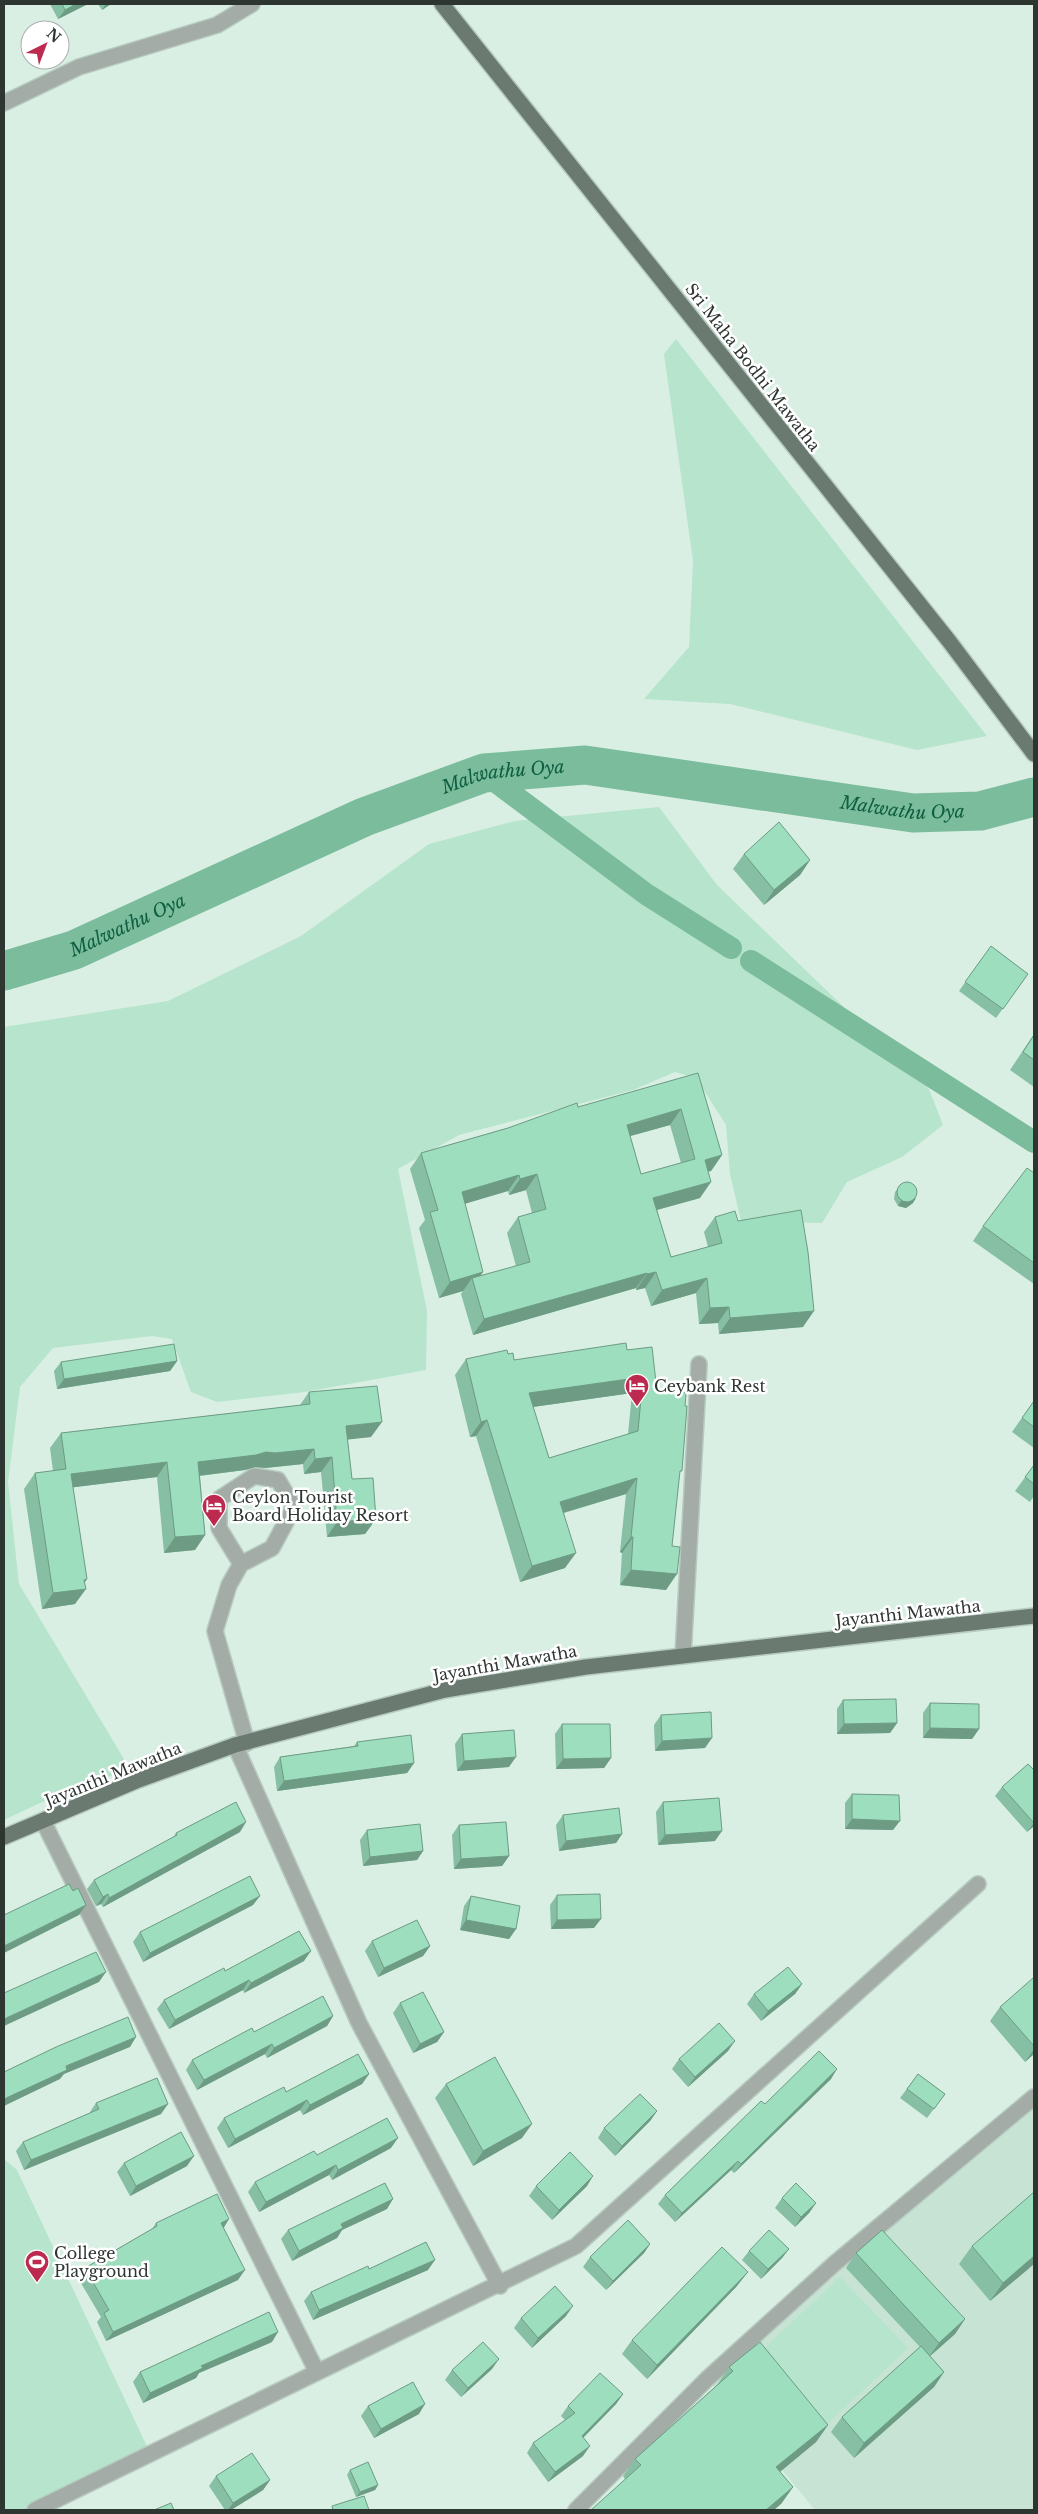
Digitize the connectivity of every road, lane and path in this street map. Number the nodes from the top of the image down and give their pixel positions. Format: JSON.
{"nodes":[{"id":1,"x":252,"y":4,"type":"edge"},
{"id":2,"x":442,"y":4,"type":"edge"},
{"id":3,"x":4,"y":103,"type":"edge"},
{"id":4,"x":1034,"y":754,"type":"edge"},
{"id":5,"x":699,"y":1364,"type":"dead end"},
{"id":6,"x":241,"y":1564,"type":"junction"},
{"id":7,"x":1034,"y":1616,"type":"edge"},
{"id":8,"x":683,"y":1656,"type":"junction"},
{"id":9,"x":241,"y":1744,"type":"junction"},
{"id":10,"x":43,"y":1820,"type":"junction"},
{"id":11,"x":4,"y":1837,"type":"edge"},
{"id":12,"x":978,"y":1884,"type":"dead end"},
{"id":13,"x":1034,"y":2097,"type":"edge"},
{"id":14,"x":500,"y":2286,"type":"junction"},
{"id":15,"x":317,"y":2372,"type":"junction"},
{"id":16,"x":35,"y":2510,"type":"edge"},
{"id":17,"x":576,"y":2510,"type":"edge"}],
"edges":[{"from":1,"to":3,"type":"street"},
{"from":2,"to":4,"type":"main road","name":"Sri Maha Bodhi Mawatha"},
{"from":5,"to":8,"type":"street"},
{"from":6,"to":6,"type":"street"},
{"from":6,"to":9,"type":"street"},
{"from":7,"to":8,"type":"main road","name":"Jayanthi Mawatha"},
{"from":8,"to":9,"type":"main road","name":"Jayanthi Mawatha"},
{"from":9,"to":10,"type":"main road","name":"Jayanthi Mawatha"},
{"from":9,"to":14,"type":"street"},
{"from":10,"to":11,"type":"main road","name":"Jayanthi Mawatha"},
{"from":10,"to":15,"type":"street"},
{"from":12,"to":14,"type":"street"},
{"from":13,"to":17,"type":"street"},
{"from":14,"to":15,"type":"street"},
{"from":15,"to":16,"type":"street"}]}
